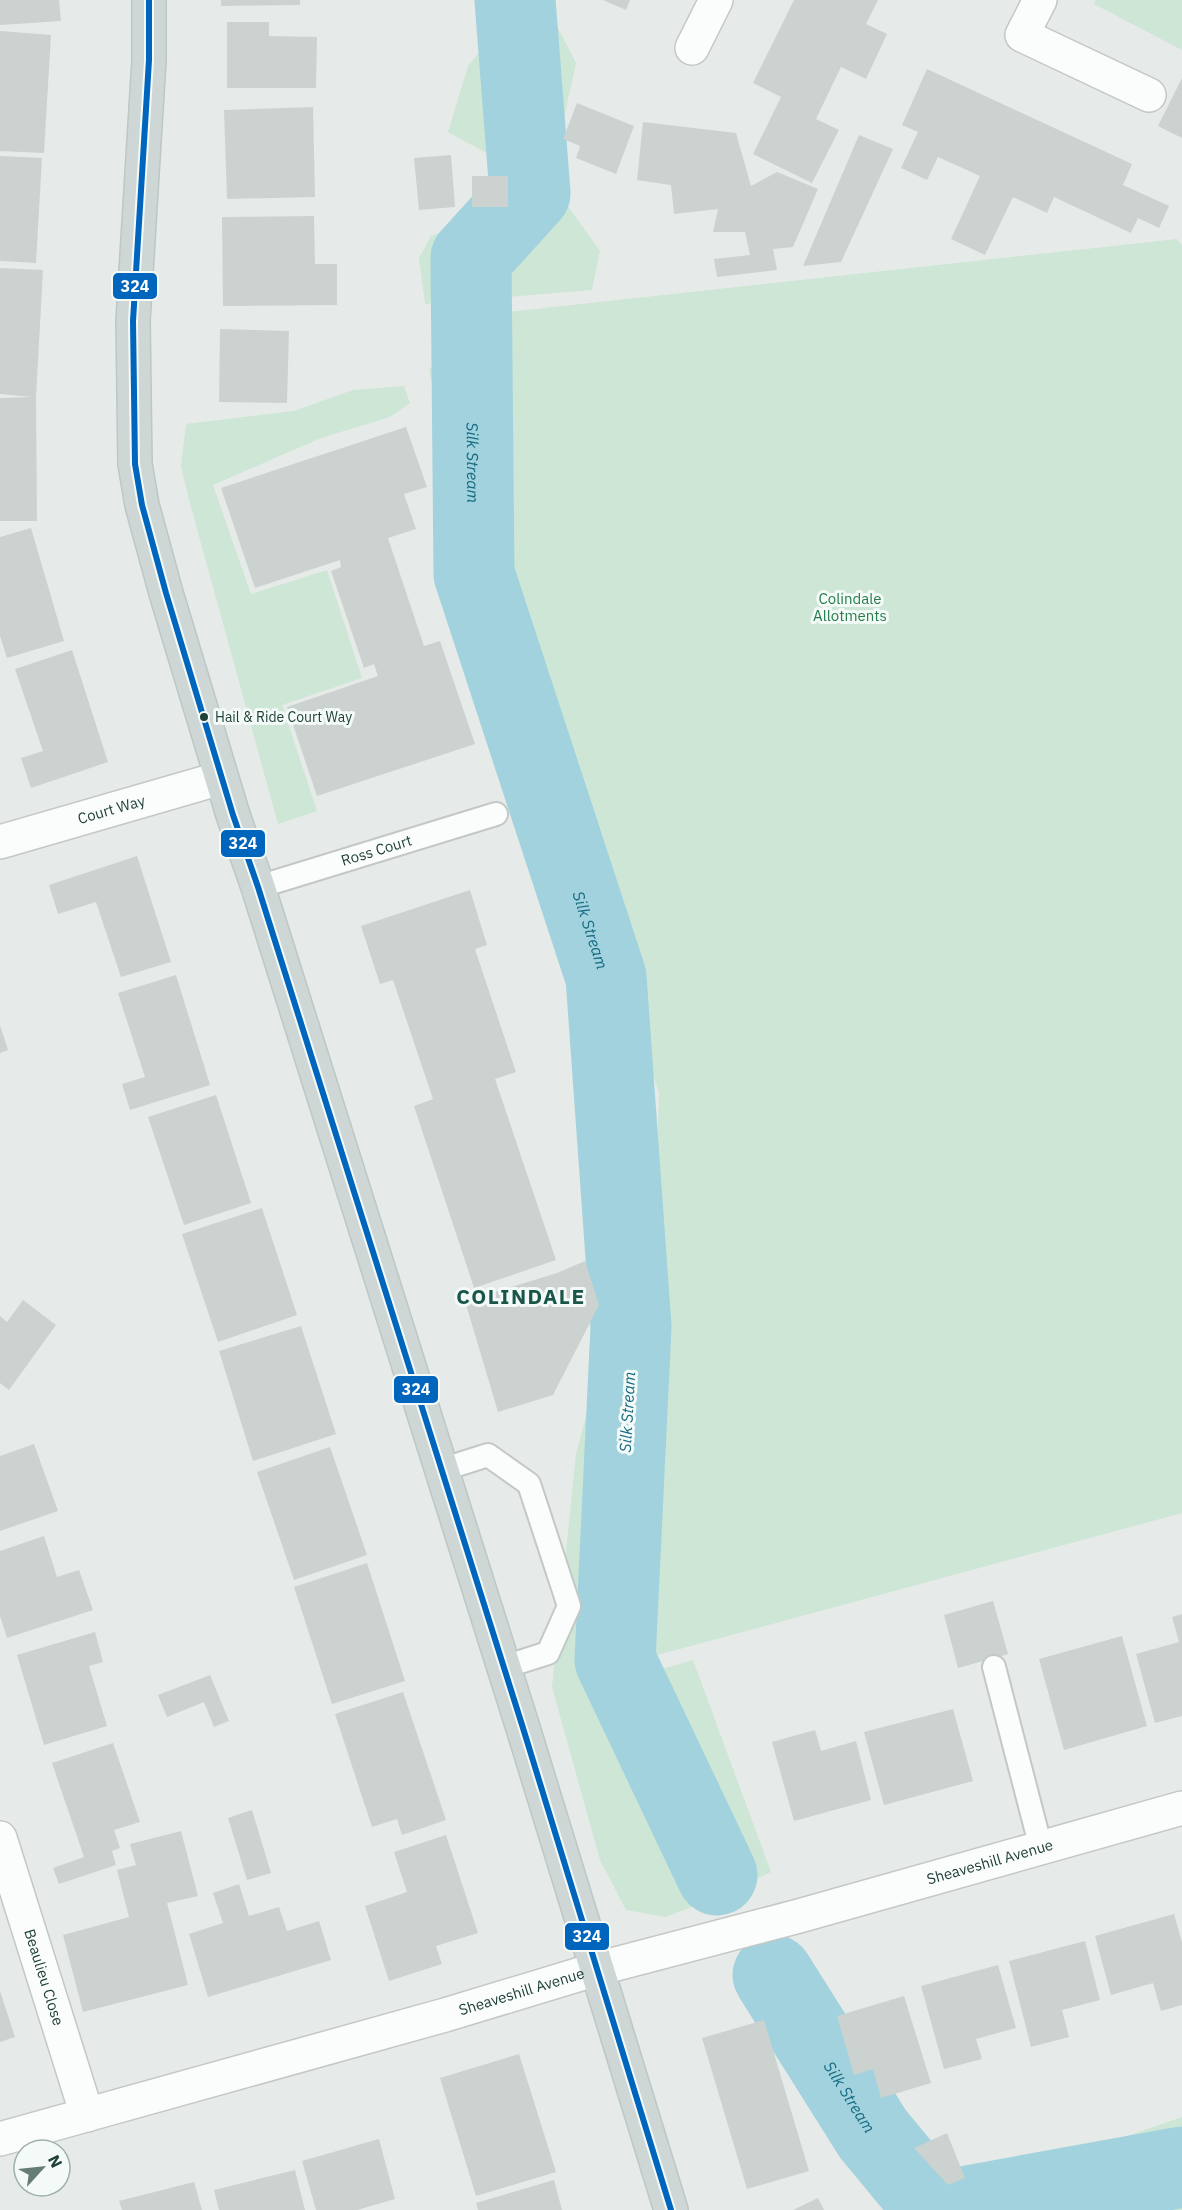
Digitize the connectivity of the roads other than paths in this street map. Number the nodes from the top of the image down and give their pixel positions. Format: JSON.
{"nodes":[{"id":1,"x":149,"y":0,"type":"edge"},
{"id":2,"x":716,"y":0,"type":"edge"},
{"id":3,"x":1040,"y":0,"type":"edge"},
{"id":4,"x":692,"y":48,"type":"dead end"},
{"id":5,"x":1149,"y":95,"type":"dead end"},
{"id":6,"x":221,"y":778,"type":"junction"},
{"id":7,"x":496,"y":814,"type":"dead end"},
{"id":8,"x":0,"y":842,"type":"edge"},
{"id":9,"x":258,"y":887,"type":"junction"},
{"id":10,"x":441,"y":1470,"type":"junction"},
{"id":11,"x":504,"y":1667,"type":"junction"},
{"id":12,"x":994,"y":1667,"type":"dead end"},
{"id":13,"x":1182,"y":1808,"type":"edge"},
{"id":14,"x":0,"y":1838,"type":"edge"},
{"id":15,"x":1041,"y":1848,"type":"junction"},
{"id":16,"x":597,"y":1969,"type":"junction"},
{"id":17,"x":87,"y":2115,"type":"junction"},
{"id":18,"x":0,"y":2139,"type":"edge"},
{"id":19,"x":671,"y":2210,"type":"edge"}],
"edges":[{"from":1,"to":6,"type":"main road"},
{"from":2,"to":4,"type":"street"},
{"from":3,"to":5,"type":"street"},
{"from":6,"to":8,"type":"street","name":"Court Way"},
{"from":6,"to":9,"type":"main road"},
{"from":7,"to":9,"type":"lane","name":"Ross Court"},
{"from":9,"to":10,"type":"main road"},
{"from":10,"to":11,"type":"main road"},
{"from":10,"to":11,"type":"lane"},
{"from":11,"to":16,"type":"main road"},
{"from":12,"to":15,"type":"lane"},
{"from":13,"to":15,"type":"street","name":"Sheaveshill Avenue"},
{"from":14,"to":17,"type":"street","name":"Beaulieu Close"},
{"from":15,"to":16,"type":"street","name":"Sheaveshill Avenue"},
{"from":16,"to":17,"type":"street","name":"Sheaveshill Avenue"},
{"from":16,"to":19,"type":"main road"},
{"from":17,"to":18,"type":"street","name":"Sheaveshill Avenue"}]}
